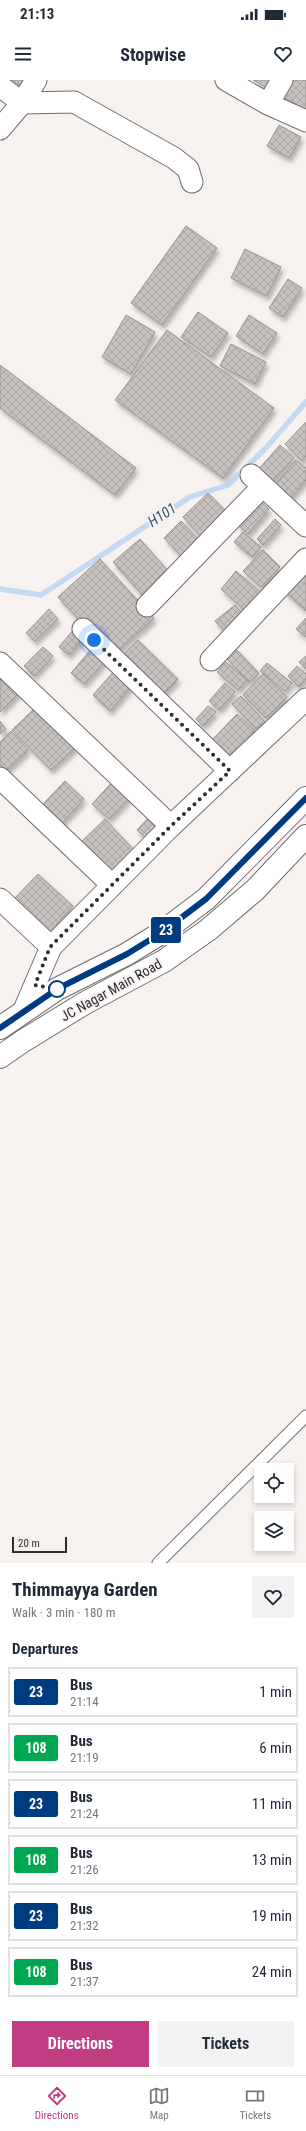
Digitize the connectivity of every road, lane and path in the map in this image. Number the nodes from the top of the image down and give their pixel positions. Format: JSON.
{"nodes":[{"id":1,"x":36,"y":80,"type":"edge"},
{"id":2,"x":226,"y":80,"type":"edge"},
{"id":3,"x":282,"y":80,"type":"edge"},
{"id":4,"x":0,"y":86,"type":"edge"},
{"id":5,"x":22,"y":102,"type":"junction"},
{"id":6,"x":268,"y":104,"type":"junction"},
{"id":7,"x":306,"y":121,"type":"edge"},
{"id":8,"x":0,"y":129,"type":"edge"},
{"id":9,"x":192,"y":182,"type":"dead end"},
{"id":10,"x":306,"y":526,"type":"edge"},
{"id":11,"x":306,"y":559,"type":"edge"},
{"id":12,"x":147,"y":606,"type":"dead end"},
{"id":13,"x":83,"y":629,"type":"dead end"},
{"id":14,"x":211,"y":660,"type":"dead end"},
{"id":15,"x":0,"y":663,"type":"edge"},
{"id":16,"x":306,"y":699,"type":"edge"},
{"id":17,"x":230,"y":771,"type":"junction"},
{"id":18,"x":0,"y":778,"type":"edge"},
{"id":19,"x":306,"y":798,"type":"edge"},
{"id":20,"x":171,"y":826,"type":"junction"},
{"id":21,"x":306,"y":836,"type":"edge"},
{"id":22,"x":112,"y":885,"type":"junction"},
{"id":23,"x":0,"y":899,"type":"edge"},
{"id":24,"x":50,"y":947,"type":"junction"},
{"id":25,"x":24,"y":1010,"type":"junction"},
{"id":26,"x":2,"y":1023,"type":"edge"},
{"id":27,"x":23,"y":1041,"type":"junction"},
{"id":28,"x":0,"y":1057,"type":"edge"},
{"id":29,"x":306,"y":1416,"type":"edge"},
{"id":30,"x":158,"y":1563,"type":"edge"}],
"edges":[{"from":1,"to":5,"type":"street"},
{"from":2,"to":6,"type":"street"},
{"from":3,"to":6,"type":"street"},
{"from":4,"to":5,"type":"street"},
{"from":5,"to":8,"type":"street"},
{"from":5,"to":9,"type":"street"},
{"from":6,"to":7,"type":"street"},
{"from":10,"to":12,"type":"street"},
{"from":11,"to":14,"type":"street"},
{"from":13,"to":17,"type":"street"},
{"from":15,"to":20,"type":"street"},
{"from":16,"to":17,"type":"street"},
{"from":17,"to":20,"type":"street"},
{"from":18,"to":22,"type":"street"},
{"from":19,"to":25,"type":"main road","name":"JC Nagar Main Road"},
{"from":20,"to":22,"type":"street"},
{"from":21,"to":27,"type":"main road","name":"JC Nagar Main Road"},
{"from":22,"to":24,"type":"street"},
{"from":23,"to":24,"type":"street"},
{"from":24,"to":25,"type":"street"},
{"from":25,"to":26,"type":"main road","name":"JC Nagar Main Road"},
{"from":26,"to":27,"type":"street"},
{"from":27,"to":28,"type":"main road","name":"JC Nagar Main Road"},
{"from":29,"to":30,"type":"lane"}]}
